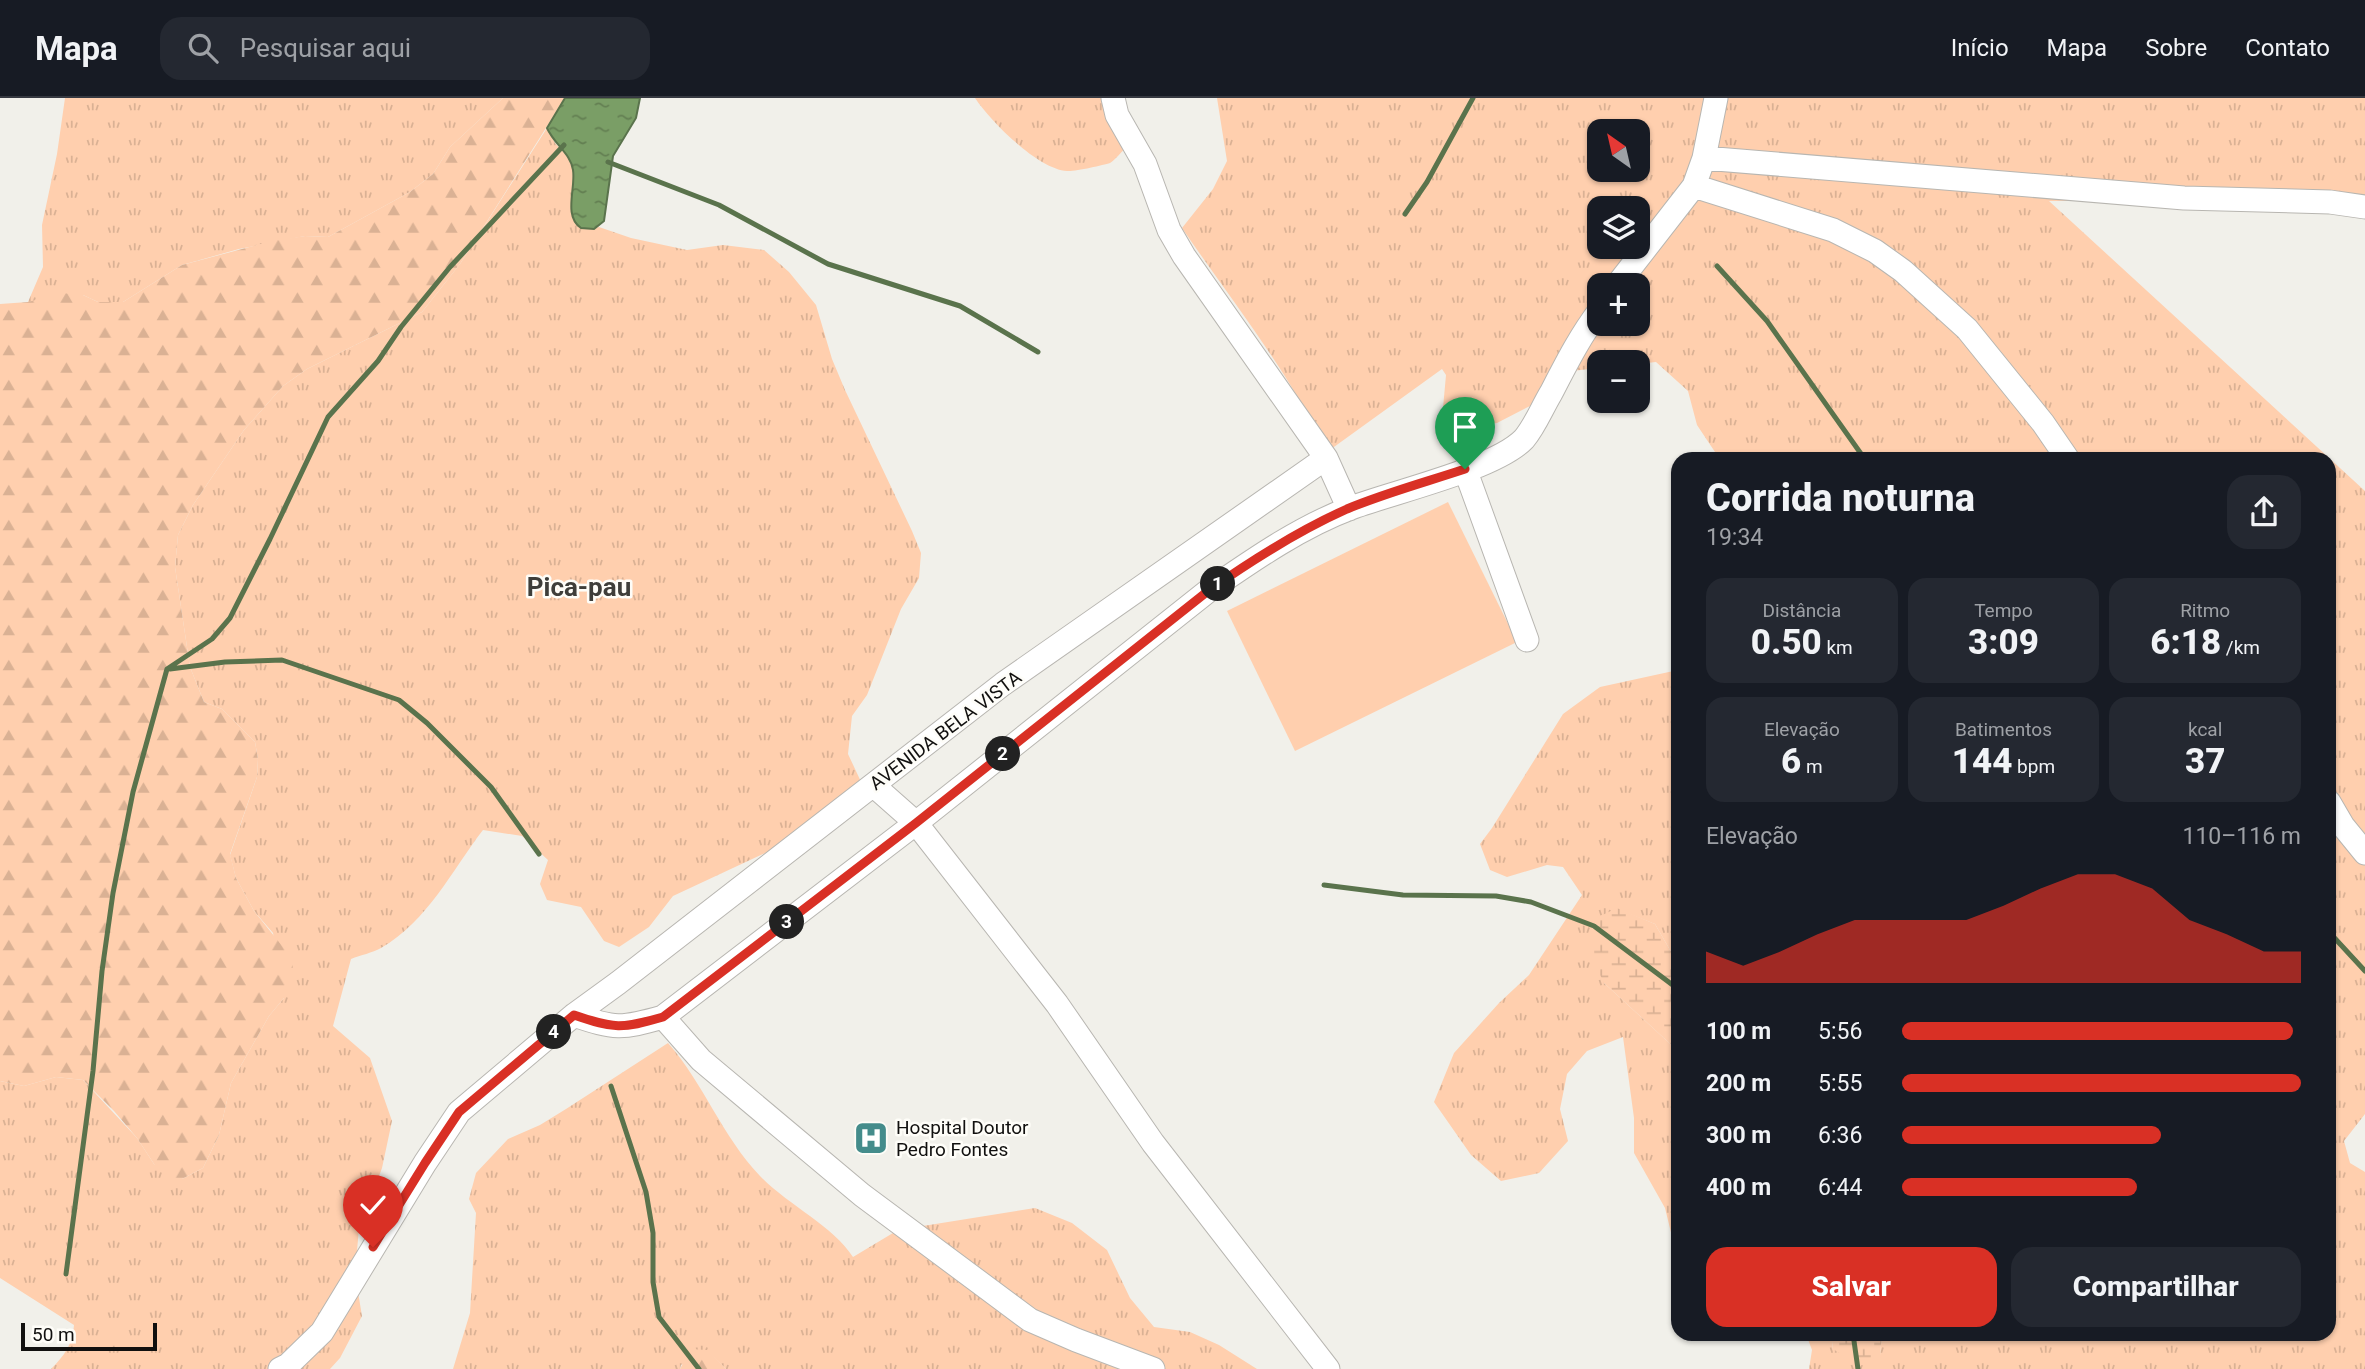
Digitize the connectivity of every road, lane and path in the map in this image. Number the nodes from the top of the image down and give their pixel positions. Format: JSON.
{"nodes":[{"id":1,"x":1113,"y":98,"type":"edge"},
{"id":2,"x":1716,"y":98,"type":"edge"},
{"id":3,"x":1704,"y":158,"type":"junction"},
{"id":4,"x":1694,"y":186,"type":"junction"},
{"id":5,"x":2365,"y":206,"type":"edge"},
{"id":6,"x":1626,"y":273,"type":"edge"},
{"id":7,"x":1587,"y":327,"type":"edge"},
{"id":8,"x":2063,"y":452,"type":"edge"},
{"id":9,"x":1326,"y":458,"type":"junction"},
{"id":10,"x":1465,"y":469,"type":"junction"},
{"id":11,"x":1349,"y":509,"type":"junction"},
{"id":12,"x":1527,"y":639,"type":"dead end"},
{"id":13,"x":873,"y":785,"type":"junction"},
{"id":14,"x":2336,"y":814,"type":"edge"},
{"id":15,"x":916,"y":823,"type":"junction"},
{"id":16,"x":2365,"y":853,"type":"edge"},
{"id":17,"x":574,"y":1015,"type":"junction"},
{"id":18,"x":663,"y":1017,"type":"junction"},
{"id":19,"x":280,"y":1369,"type":"edge"},
{"id":20,"x":1153,"y":1369,"type":"edge"},
{"id":21,"x":1328,"y":1369,"type":"edge"}],
"edges":[{"from":1,"to":9,"type":"street"},
{"from":2,"to":3,"type":"street"},
{"from":3,"to":4,"type":"street"},
{"from":3,"to":5,"type":"street"},
{"from":4,"to":6,"type":"street"},
{"from":4,"to":8,"type":"street"},
{"from":7,"to":10,"type":"street"},
{"from":9,"to":11,"type":"street"},
{"from":9,"to":13,"type":"street","name":"AVENIDA BELA VISTA"},
{"from":10,"to":11,"type":"street"},
{"from":10,"to":12,"type":"street"},
{"from":11,"to":15,"type":"street"},
{"from":13,"to":15,"type":"street"},
{"from":13,"to":17,"type":"street","name":"AVENIDA BELA VISTA"},
{"from":14,"to":16,"type":"street"},
{"from":15,"to":18,"type":"street"},
{"from":15,"to":21,"type":"street"},
{"from":17,"to":18,"type":"street"},
{"from":17,"to":19,"type":"street","name":"AVENIDA BELA VISTA"},
{"from":18,"to":20,"type":"street"}]}
